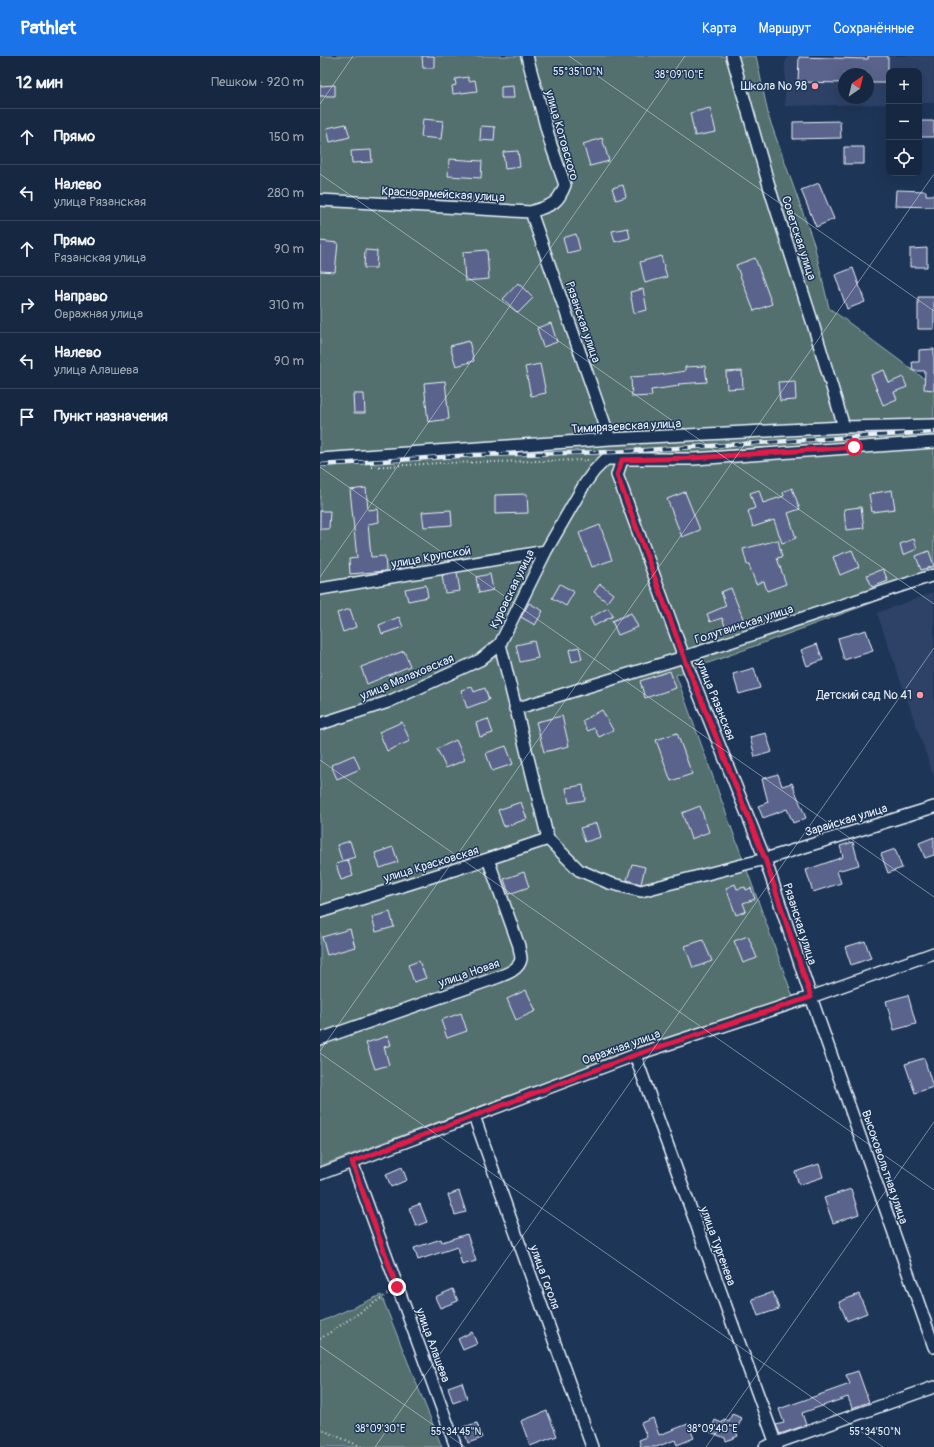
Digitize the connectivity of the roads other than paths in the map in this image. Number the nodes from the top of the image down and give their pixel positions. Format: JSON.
{"nodes":[{"id":1,"x":527,"y":56,"type":"edge"},
{"id":2,"x":732,"y":56,"type":"edge"},
{"id":3,"x":560,"y":197,"type":"joint"},
{"id":4,"x":320,"y":200,"type":"edge"},
{"id":5,"x":531,"y":212,"type":"junction"},
{"id":6,"x":934,"y":425,"type":"edge"},
{"id":7,"x":844,"y":427,"type":"junction"},
{"id":8,"x":610,"y":439,"type":"junction"},
{"id":9,"x":934,"y":442,"type":"edge"},
{"id":10,"x":320,"y":459,"type":"edge"},
{"id":11,"x":622,"y":460,"type":"junction"},
{"id":12,"x":546,"y":551,"type":"junction"},
{"id":13,"x":934,"y":575,"type":"edge"},
{"id":14,"x":320,"y":589,"type":"edge"},
{"id":15,"x":500,"y":644,"type":"junction"},
{"id":16,"x":684,"y":657,"type":"junction"},
{"id":17,"x":515,"y":709,"type":"junction"},
{"id":18,"x":320,"y":724,"type":"edge"},
{"id":19,"x":934,"y":807,"type":"edge"},
{"id":20,"x":548,"y":839,"type":"junction"},
{"id":21,"x":488,"y":859,"type":"junction"},
{"id":22,"x":765,"y":859,"type":"junction"},
{"id":23,"x":320,"y":912,"type":"edge"},
{"id":24,"x":934,"y":953,"type":"edge"},
{"id":25,"x":811,"y":997,"type":"junction"},
{"id":26,"x":320,"y":1039,"type":"edge"},
{"id":27,"x":635,"y":1055,"type":"junction"},
{"id":28,"x":474,"y":1116,"type":"junction"},
{"id":29,"x":352,"y":1162,"type":"junction"},
{"id":30,"x":320,"y":1174,"type":"edge"},
{"id":31,"x":934,"y":1347,"type":"edge"},
{"id":32,"x":934,"y":1387,"type":"edge"},
{"id":33,"x":773,"y":1446,"type":"edge"},
{"id":34,"x":456,"y":1447,"type":"edge"},
{"id":35,"x":592,"y":1447,"type":"edge"}],
"edges":[{"from":1,"to":3,"type":"street","name":"улица Котовского"},
{"from":2,"to":7,"type":"street","name":"Советская улица"},
{"from":3,"to":5,"type":"street","name":"Красноармейская улица"},
{"from":4,"to":5,"type":"street","name":"Красноармейская улица"},
{"from":5,"to":8,"type":"street","name":"Рязанская улица"},
{"from":6,"to":7,"type":"street","name":"Тимирязевская улица"},
{"from":7,"to":8,"type":"street","name":"Тимирязевская улица"},
{"from":8,"to":10,"type":"street","name":"Тимирязевская улица"},
{"from":9,"to":11,"type":"street"},
{"from":11,"to":12,"type":"street","name":"Куровская улица"},
{"from":11,"to":16,"type":"street","name":"улица Рязанская"},
{"from":12,"to":14,"type":"street","name":"улица Крупской"},
{"from":12,"to":15,"type":"street","name":"Куровская улица"},
{"from":13,"to":16,"type":"street","name":"Голутвинская улица"},
{"from":15,"to":17,"type":"street","name":"Куровская улица"},
{"from":15,"to":18,"type":"street","name":"улица Малаховская"},
{"from":16,"to":17,"type":"street","name":"Голутвинская улица"},
{"from":16,"to":22,"type":"street","name":"улица Рязанская"},
{"from":17,"to":20,"type":"street","name":"Куровская улица"},
{"from":19,"to":22,"type":"street","name":"Зарайская улица"},
{"from":20,"to":21,"type":"street","name":"улица Красковская"},
{"from":20,"to":22,"type":"street","name":"Зарайская улица"},
{"from":21,"to":23,"type":"street","name":"улица Красковская"},
{"from":21,"to":26,"type":"street","name":"улица Новая"},
{"from":22,"to":25,"type":"street","name":"Рязанская улица"},
{"from":24,"to":25,"type":"street","name":"Овражная улица"},
{"from":25,"to":27,"type":"street","name":"Овражная улица"},
{"from":25,"to":31,"type":"street","name":"Высоковольтная улица"},
{"from":27,"to":28,"type":"street","name":"Овражная улица"},
{"from":27,"to":33,"type":"street","name":"улица Тургенева"},
{"from":28,"to":29,"type":"street","name":"Овражная улица"},
{"from":28,"to":35,"type":"street","name":"улица Гоголя"},
{"from":29,"to":30,"type":"street","name":"Овражная улица"},
{"from":29,"to":34,"type":"street","name":"улица Алашева"},
{"from":32,"to":33,"type":"street"}]}
